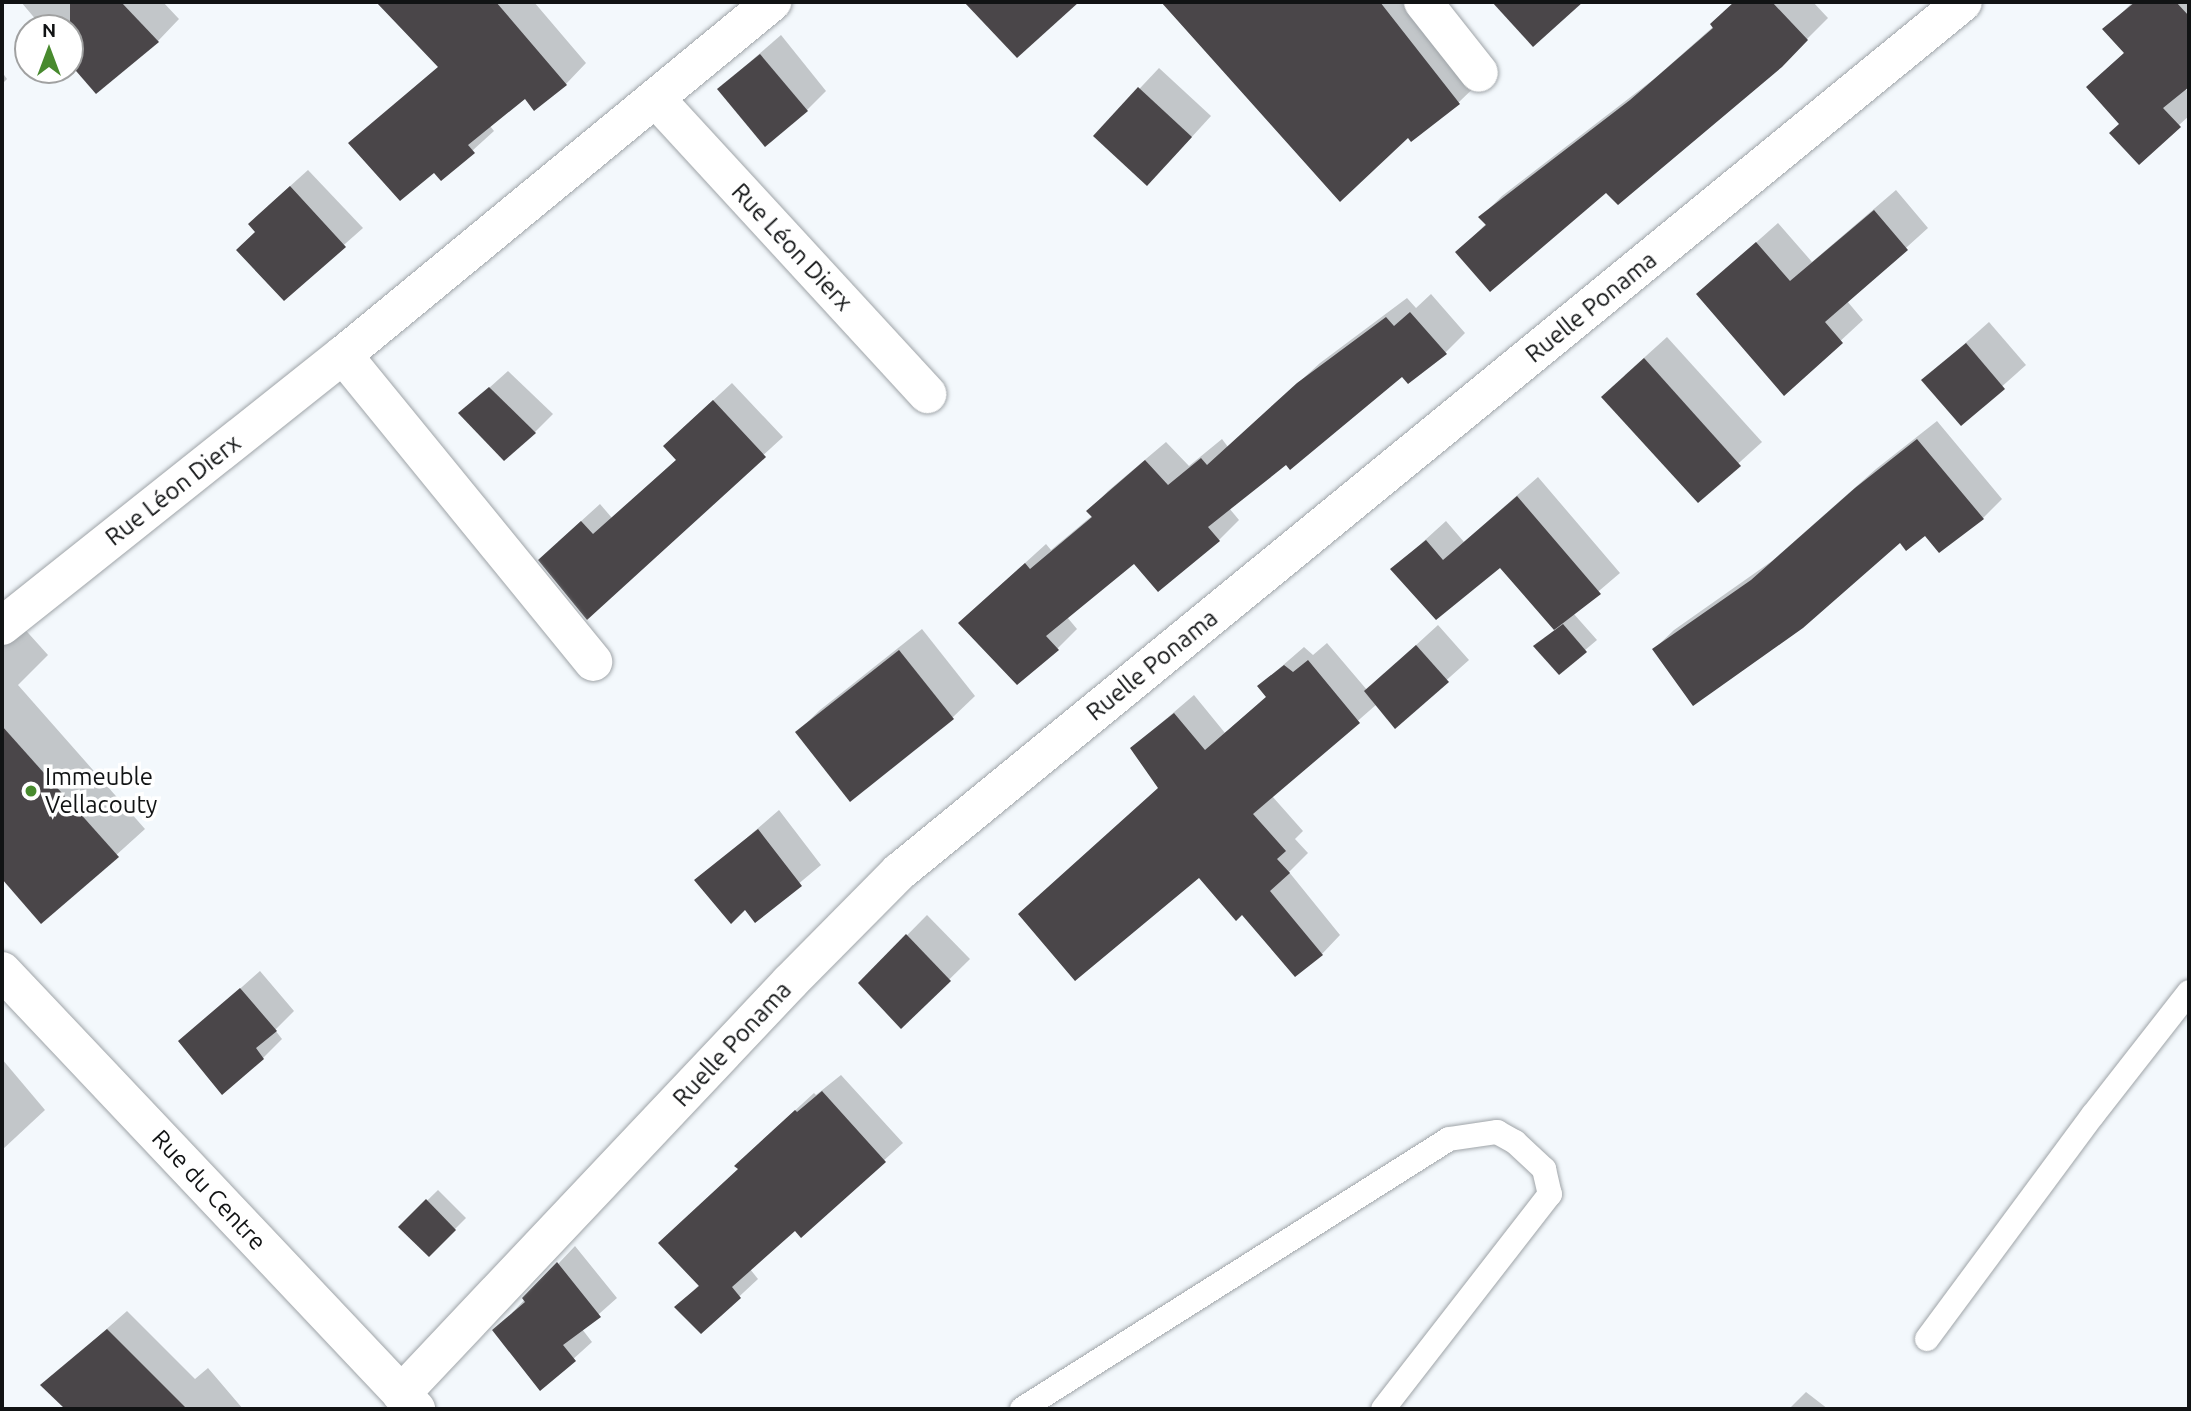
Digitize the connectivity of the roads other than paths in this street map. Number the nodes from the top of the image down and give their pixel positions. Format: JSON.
{"nodes":[{"id":1,"x":772,"y":2,"type":"edge"},
{"id":2,"x":1423,"y":2,"type":"edge"},
{"id":3,"x":1963,"y":2,"type":"edge"},
{"id":4,"x":1479,"y":73,"type":"dead end"},
{"id":5,"x":656,"y":99,"type":"junction"},
{"id":6,"x":343,"y":355,"type":"junction"},
{"id":7,"x":928,"y":394,"type":"dead end"},
{"id":8,"x":2,"y":626,"type":"edge"},
{"id":9,"x":593,"y":662,"type":"dead end"},
{"id":10,"x":2,"y":971,"type":"edge"},
{"id":11,"x":2189,"y":992,"type":"edge"},
{"id":12,"x":1927,"y":1339,"type":"dead end"},
{"id":13,"x":409,"y":1401,"type":"edge"},
{"id":14,"x":1022,"y":1409,"type":"edge"},
{"id":15,"x":1383,"y":1409,"type":"edge"}],
"edges":[{"from":1,"to":5,"type":"street","name":"Rue Léon Dierx"},
{"from":2,"to":4,"type":"street"},
{"from":3,"to":13,"type":"street","name":"Ruelle Ponama"},
{"from":5,"to":6,"type":"street","name":"Rue Léon Dierx"},
{"from":5,"to":7,"type":"street","name":"Rue Léon Dierx"},
{"from":6,"to":8,"type":"street","name":"Rue Léon Dierx"},
{"from":6,"to":9,"type":"street"},
{"from":10,"to":13,"type":"street","name":"Rue du Centre"},
{"from":11,"to":12,"type":"lane"},
{"from":14,"to":15,"type":"lane"}]}
